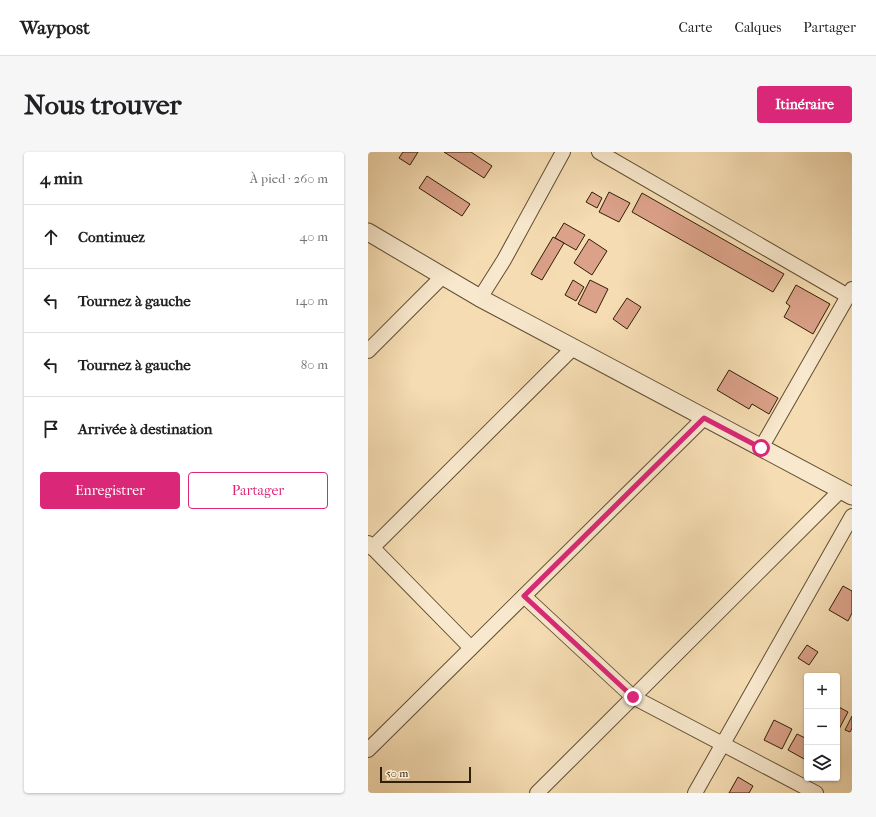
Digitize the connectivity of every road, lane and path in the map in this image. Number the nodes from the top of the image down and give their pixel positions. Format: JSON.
{"nodes":[{"id":1,"x":563,"y":152,"type":"edge"},
{"id":2,"x":599,"y":152,"type":"edge"},
{"id":3,"x":368,"y":232,"type":"edge"},
{"id":4,"x":443,"y":276,"type":"junction"},
{"id":5,"x":850,"y":292,"type":"edge"},
{"id":6,"x":480,"y":298,"type":"junction"},
{"id":7,"x":573,"y":348,"type":"junction"},
{"id":8,"x":368,"y":351,"type":"edge"},
{"id":9,"x":704,"y":418,"type":"junction"},
{"id":10,"x":761,"y":448,"type":"junction"},
{"id":11,"x":846,"y":493,"type":"edge"},
{"id":12,"x":852,"y":516,"type":"edge"},
{"id":13,"x":370,"y":546,"type":"edge"},
{"id":14,"x":524,"y":596,"type":"junction"},
{"id":15,"x":471,"y":648,"type":"junction"},
{"id":16,"x":633,"y":697,"type":"junction"},
{"id":17,"x":723,"y":744,"type":"junction"},
{"id":18,"x":369,"y":748,"type":"edge"},
{"id":19,"x":537,"y":793,"type":"edge"},
{"id":20,"x":695,"y":793,"type":"edge"},
{"id":21,"x":816,"y":793,"type":"edge"}],
"edges":[{"from":1,"to":6,"type":"street"},
{"from":2,"to":5,"type":"street"},
{"from":3,"to":4,"type":"street"},
{"from":4,"to":6,"type":"street"},
{"from":4,"to":8,"type":"street"},
{"from":5,"to":10,"type":"street"},
{"from":6,"to":7,"type":"street"},
{"from":7,"to":9,"type":"street"},
{"from":7,"to":13,"type":"street"},
{"from":9,"to":10,"type":"street"},
{"from":9,"to":14,"type":"street"},
{"from":10,"to":11,"type":"street"},
{"from":11,"to":16,"type":"street"},
{"from":12,"to":17,"type":"street"},
{"from":13,"to":15,"type":"street"},
{"from":14,"to":15,"type":"street"},
{"from":14,"to":16,"type":"street"},
{"from":15,"to":18,"type":"street"},
{"from":16,"to":17,"type":"street"},
{"from":16,"to":19,"type":"street"},
{"from":17,"to":20,"type":"street"},
{"from":17,"to":21,"type":"street"}]}
